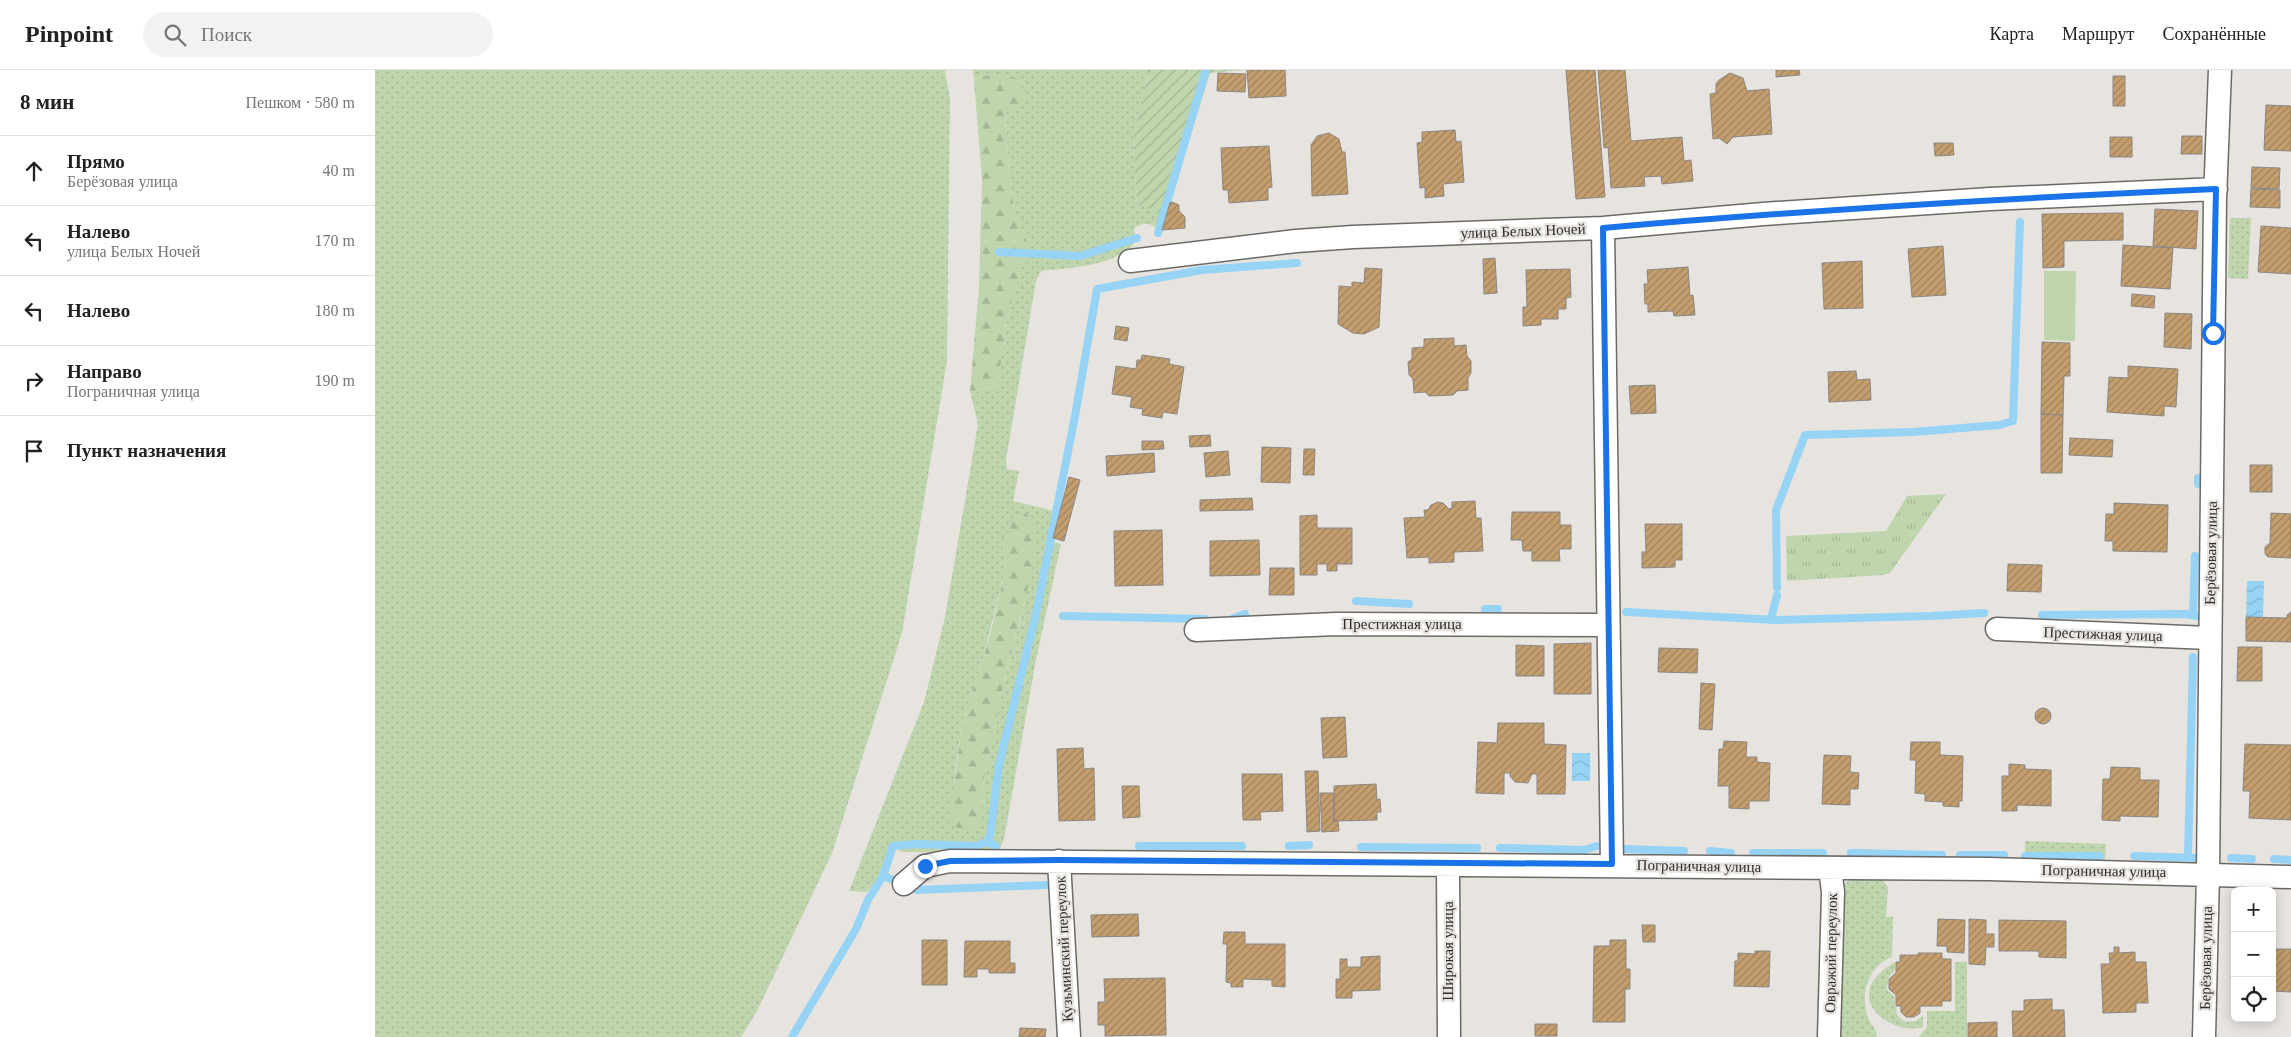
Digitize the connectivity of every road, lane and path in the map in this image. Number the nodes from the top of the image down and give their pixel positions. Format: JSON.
{"nodes":[{"id":1,"x":2220,"y":70,"type":"edge"},
{"id":2,"x":2216,"y":189,"type":"junction"},
{"id":3,"x":1603,"y":228,"type":"junction"},
{"id":4,"x":1130,"y":261,"type":"dead end"},
{"id":5,"x":1609,"y":625,"type":"junction"},
{"id":6,"x":1997,"y":629,"type":"dead end"},
{"id":7,"x":1196,"y":630,"type":"dead end"},
{"id":8,"x":2209,"y":638,"type":"junction"},
{"id":9,"x":1059,"y":860,"type":"junction"},
{"id":10,"x":1612,"y":864,"type":"junction"},
{"id":11,"x":1448,"y":865,"type":"junction"},
{"id":12,"x":1831,"y":868,"type":"junction"},
{"id":13,"x":2208,"y":874,"type":"junction"},
{"id":14,"x":2291,"y":877,"type":"edge"},
{"id":15,"x":904,"y":884,"type":"dead end"},
{"id":16,"x":1069,"y":1037,"type":"edge"},
{"id":17,"x":1449,"y":1037,"type":"edge"},
{"id":18,"x":1829,"y":1037,"type":"edge"},
{"id":19,"x":2204,"y":1037,"type":"edge"}],
"edges":[{"from":1,"to":2,"type":"street","name":"Берёзовая улица"},
{"from":2,"to":3,"type":"street","name":"улица Белых Ночей"},
{"from":2,"to":8,"type":"street","name":"Берёзовая улица"},
{"from":3,"to":4,"type":"street","name":"улица Белых Ночей"},
{"from":3,"to":5,"type":"street"},
{"from":5,"to":7,"type":"street","name":"Престижная улица"},
{"from":5,"to":10,"type":"street"},
{"from":6,"to":8,"type":"street","name":"Престижная улица"},
{"from":8,"to":13,"type":"street","name":"Берёзовая улица"},
{"from":9,"to":11,"type":"street","name":"Пограничная улица"},
{"from":9,"to":15,"type":"street","name":"Пограничная улица"},
{"from":9,"to":16,"type":"street","name":"Кузьминский переулок"},
{"from":10,"to":11,"type":"street","name":"Пограничная улица"},
{"from":10,"to":12,"type":"street","name":"Пограничная улица"},
{"from":11,"to":17,"type":"street","name":"Широкая улица"},
{"from":12,"to":13,"type":"street","name":"Пограничная улица"},
{"from":12,"to":18,"type":"street","name":"Овражий переулок"},
{"from":13,"to":14,"type":"street","name":"Пограничная улица"},
{"from":13,"to":19,"type":"street","name":"Берёзовая улица"}]}
